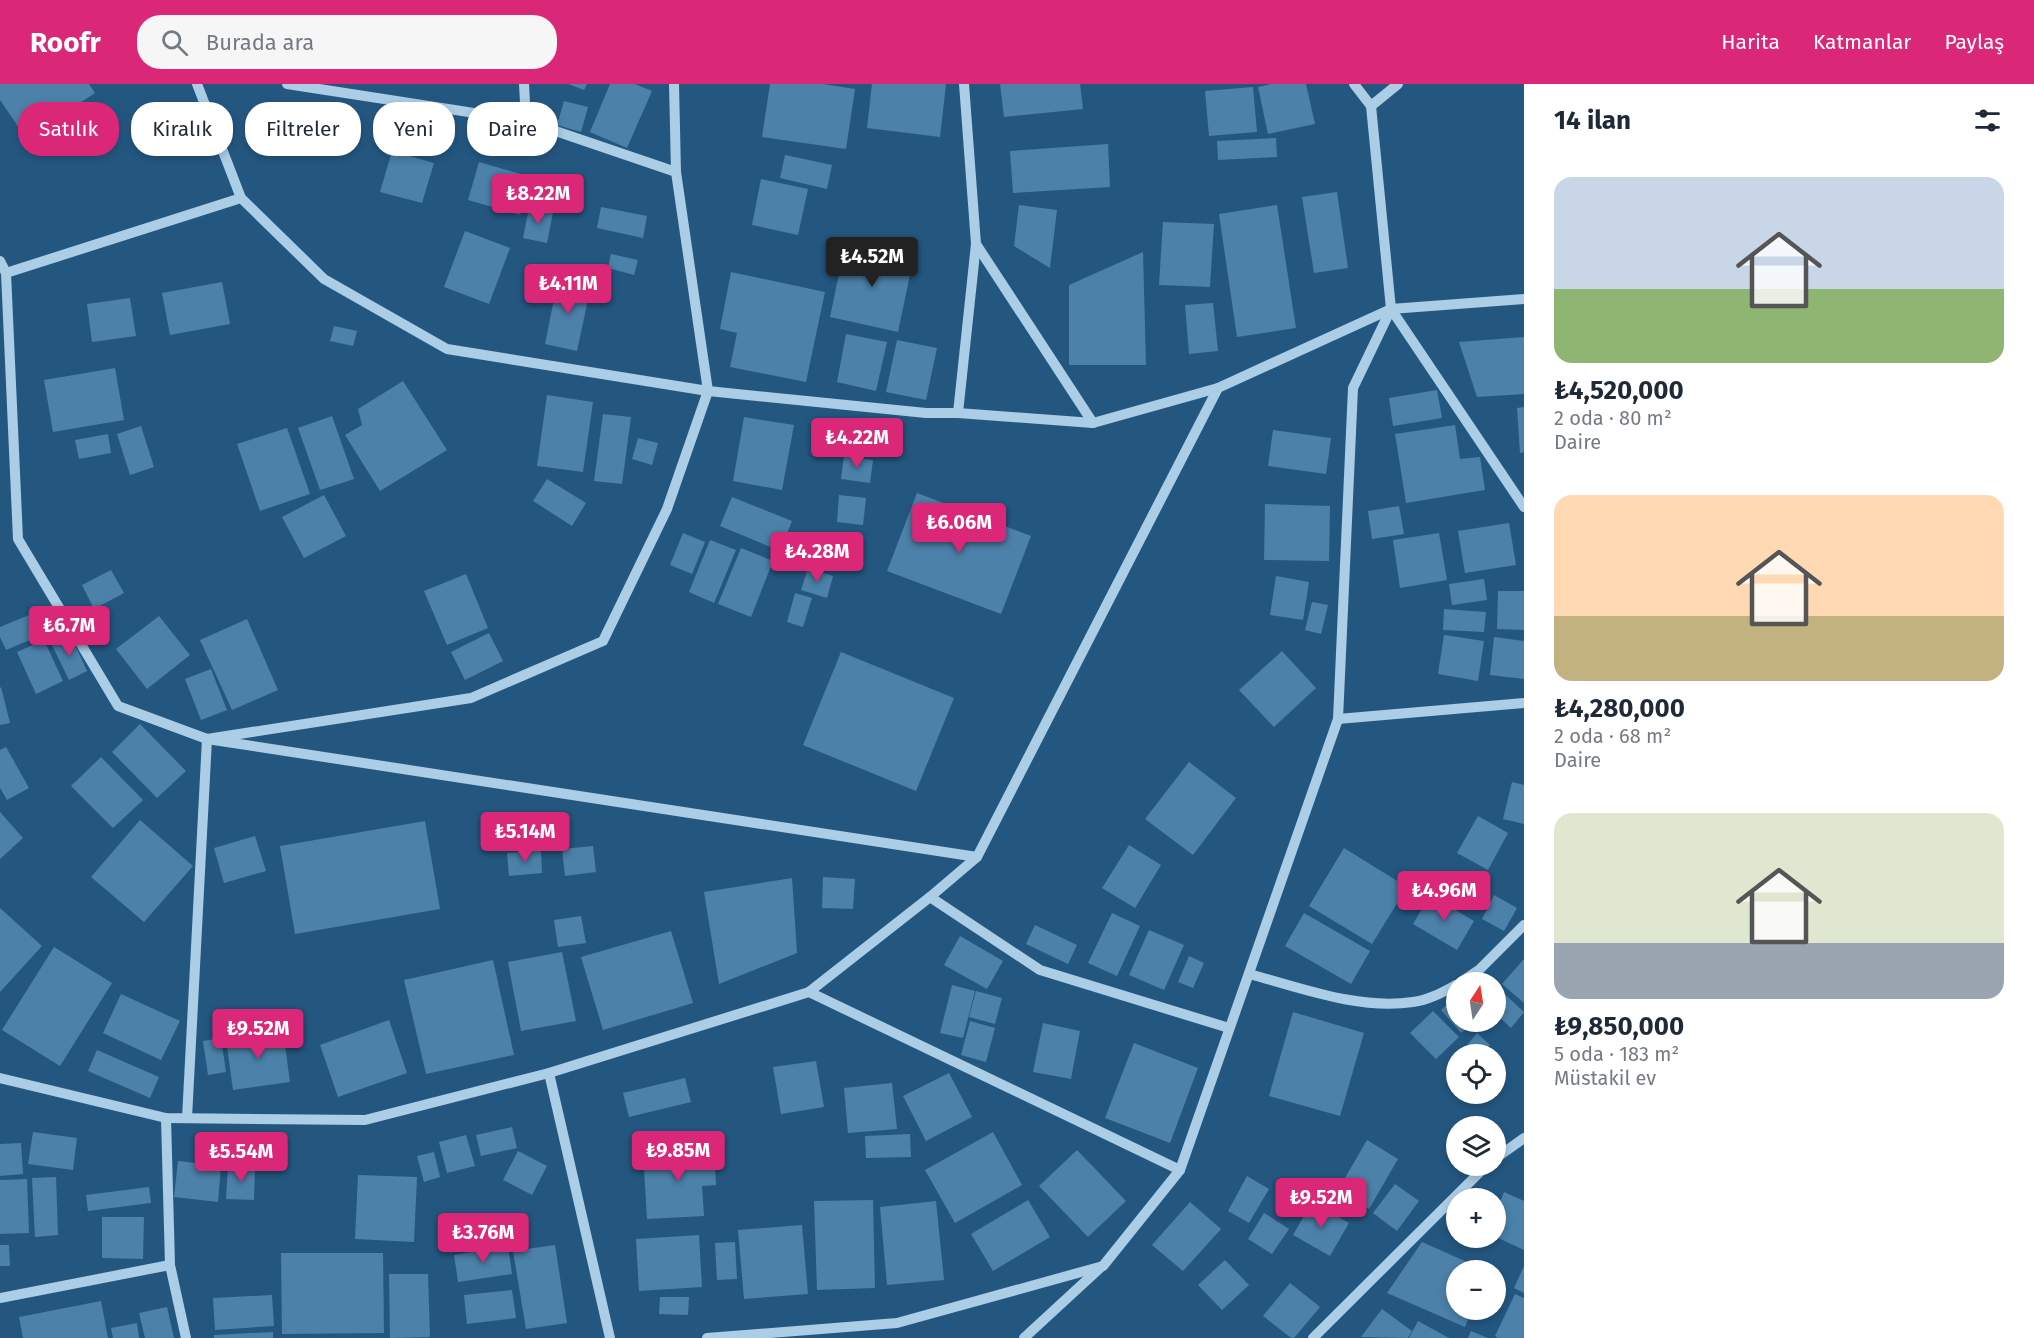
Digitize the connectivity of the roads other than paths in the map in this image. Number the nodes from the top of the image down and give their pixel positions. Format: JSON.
{"nodes":[{"id":1,"x":196,"y":84,"type":"edge"},
{"id":2,"x":287,"y":84,"type":"edge"},
{"id":3,"x":524,"y":84,"type":"edge"},
{"id":4,"x":674,"y":84,"type":"edge"},
{"id":5,"x":964,"y":84,"type":"edge"},
{"id":6,"x":1354,"y":84,"type":"edge"},
{"id":7,"x":1398,"y":84,"type":"edge"},
{"id":8,"x":525,"y":102,"type":"edge"},
{"id":9,"x":1371,"y":106,"type":"junction"},
{"id":10,"x":467,"y":112,"type":"edge"},
{"id":11,"x":558,"y":132,"type":"edge"},
{"id":12,"x":676,"y":172,"type":"junction"},
{"id":13,"x":241,"y":198,"type":"junction"},
{"id":14,"x":976,"y":244,"type":"junction"},
{"id":15,"x":0,"y":261,"type":"edge"},
{"id":16,"x":6,"y":273,"type":"junction"},
{"id":17,"x":1524,"y":299,"type":"edge"},
{"id":18,"x":1390,"y":309,"type":"junction"},
{"id":19,"x":1218,"y":388,"type":"junction"},
{"id":20,"x":708,"y":391,"type":"junction"},
{"id":21,"x":958,"y":413,"type":"junction"},
{"id":22,"x":1093,"y":423,"type":"junction"},
{"id":23,"x":1524,"y":507,"type":"edge"},
{"id":24,"x":1524,"y":703,"type":"edge"},
{"id":25,"x":1338,"y":719,"type":"junction"},
{"id":26,"x":207,"y":739,"type":"junction"},
{"id":27,"x":977,"y":857,"type":"junction"},
{"id":28,"x":930,"y":897,"type":"junction"},
{"id":29,"x":1524,"y":925,"type":"edge"},
{"id":30,"x":1476,"y":972,"type":"edge"},
{"id":31,"x":1249,"y":974,"type":"junction"},
{"id":32,"x":1446,"y":991,"type":"edge"},
{"id":33,"x":809,"y":992,"type":"junction"},
{"id":34,"x":1229,"y":1028,"type":"junction"},
{"id":35,"x":549,"y":1072,"type":"junction"},
{"id":36,"x":0,"y":1078,"type":"edge"},
{"id":37,"x":166,"y":1118,"type":"junction"},
{"id":38,"x":187,"y":1118,"type":"junction"},
{"id":39,"x":1524,"y":1138,"type":"edge"},
{"id":40,"x":1506,"y":1151,"type":"edge"},
{"id":41,"x":1180,"y":1170,"type":"junction"},
{"id":42,"x":1476,"y":1176,"type":"edge"},
{"id":43,"x":170,"y":1265,"type":"junction"},
{"id":44,"x":1103,"y":1266,"type":"junction"},
{"id":45,"x":0,"y":1298,"type":"edge"},
{"id":46,"x":186,"y":1338,"type":"edge"},
{"id":47,"x":610,"y":1338,"type":"edge"},
{"id":48,"x":707,"y":1338,"type":"edge"},
{"id":49,"x":1024,"y":1338,"type":"edge"},
{"id":50,"x":1313,"y":1338,"type":"edge"}],
"edges":[{"from":1,"to":13,"type":"street"},
{"from":2,"to":10,"type":"street"},
{"from":3,"to":8,"type":"street"},
{"from":4,"to":12,"type":"street"},
{"from":5,"to":14,"type":"street"},
{"from":6,"to":9,"type":"street"},
{"from":7,"to":9,"type":"street"},
{"from":9,"to":18,"type":"street"},
{"from":11,"to":12,"type":"street"},
{"from":12,"to":20,"type":"street"},
{"from":13,"to":16,"type":"street"},
{"from":13,"to":20,"type":"street"},
{"from":14,"to":21,"type":"street"},
{"from":14,"to":22,"type":"street"},
{"from":15,"to":16,"type":"street"},
{"from":16,"to":26,"type":"street"},
{"from":17,"to":18,"type":"street"},
{"from":18,"to":19,"type":"street"},
{"from":18,"to":23,"type":"street"},
{"from":18,"to":25,"type":"street"},
{"from":19,"to":22,"type":"street"},
{"from":19,"to":27,"type":"street"},
{"from":20,"to":21,"type":"street"},
{"from":20,"to":26,"type":"street"},
{"from":21,"to":22,"type":"street"},
{"from":24,"to":25,"type":"street"},
{"from":25,"to":31,"type":"street"},
{"from":26,"to":27,"type":"street"},
{"from":26,"to":38,"type":"street"},
{"from":27,"to":28,"type":"street"},
{"from":28,"to":33,"type":"street"},
{"from":28,"to":34,"type":"street"},
{"from":29,"to":30,"type":"street"},
{"from":31,"to":32,"type":"street"},
{"from":31,"to":34,"type":"street"},
{"from":33,"to":35,"type":"street"},
{"from":33,"to":41,"type":"street"},
{"from":34,"to":41,"type":"street"},
{"from":35,"to":38,"type":"street"},
{"from":35,"to":47,"type":"street"},
{"from":36,"to":37,"type":"street"},
{"from":37,"to":38,"type":"street"},
{"from":37,"to":43,"type":"street"},
{"from":39,"to":40,"type":"street"},
{"from":41,"to":44,"type":"street"},
{"from":42,"to":50,"type":"street"},
{"from":43,"to":45,"type":"street"},
{"from":43,"to":46,"type":"street"},
{"from":44,"to":48,"type":"street"},
{"from":44,"to":49,"type":"street"}]}
